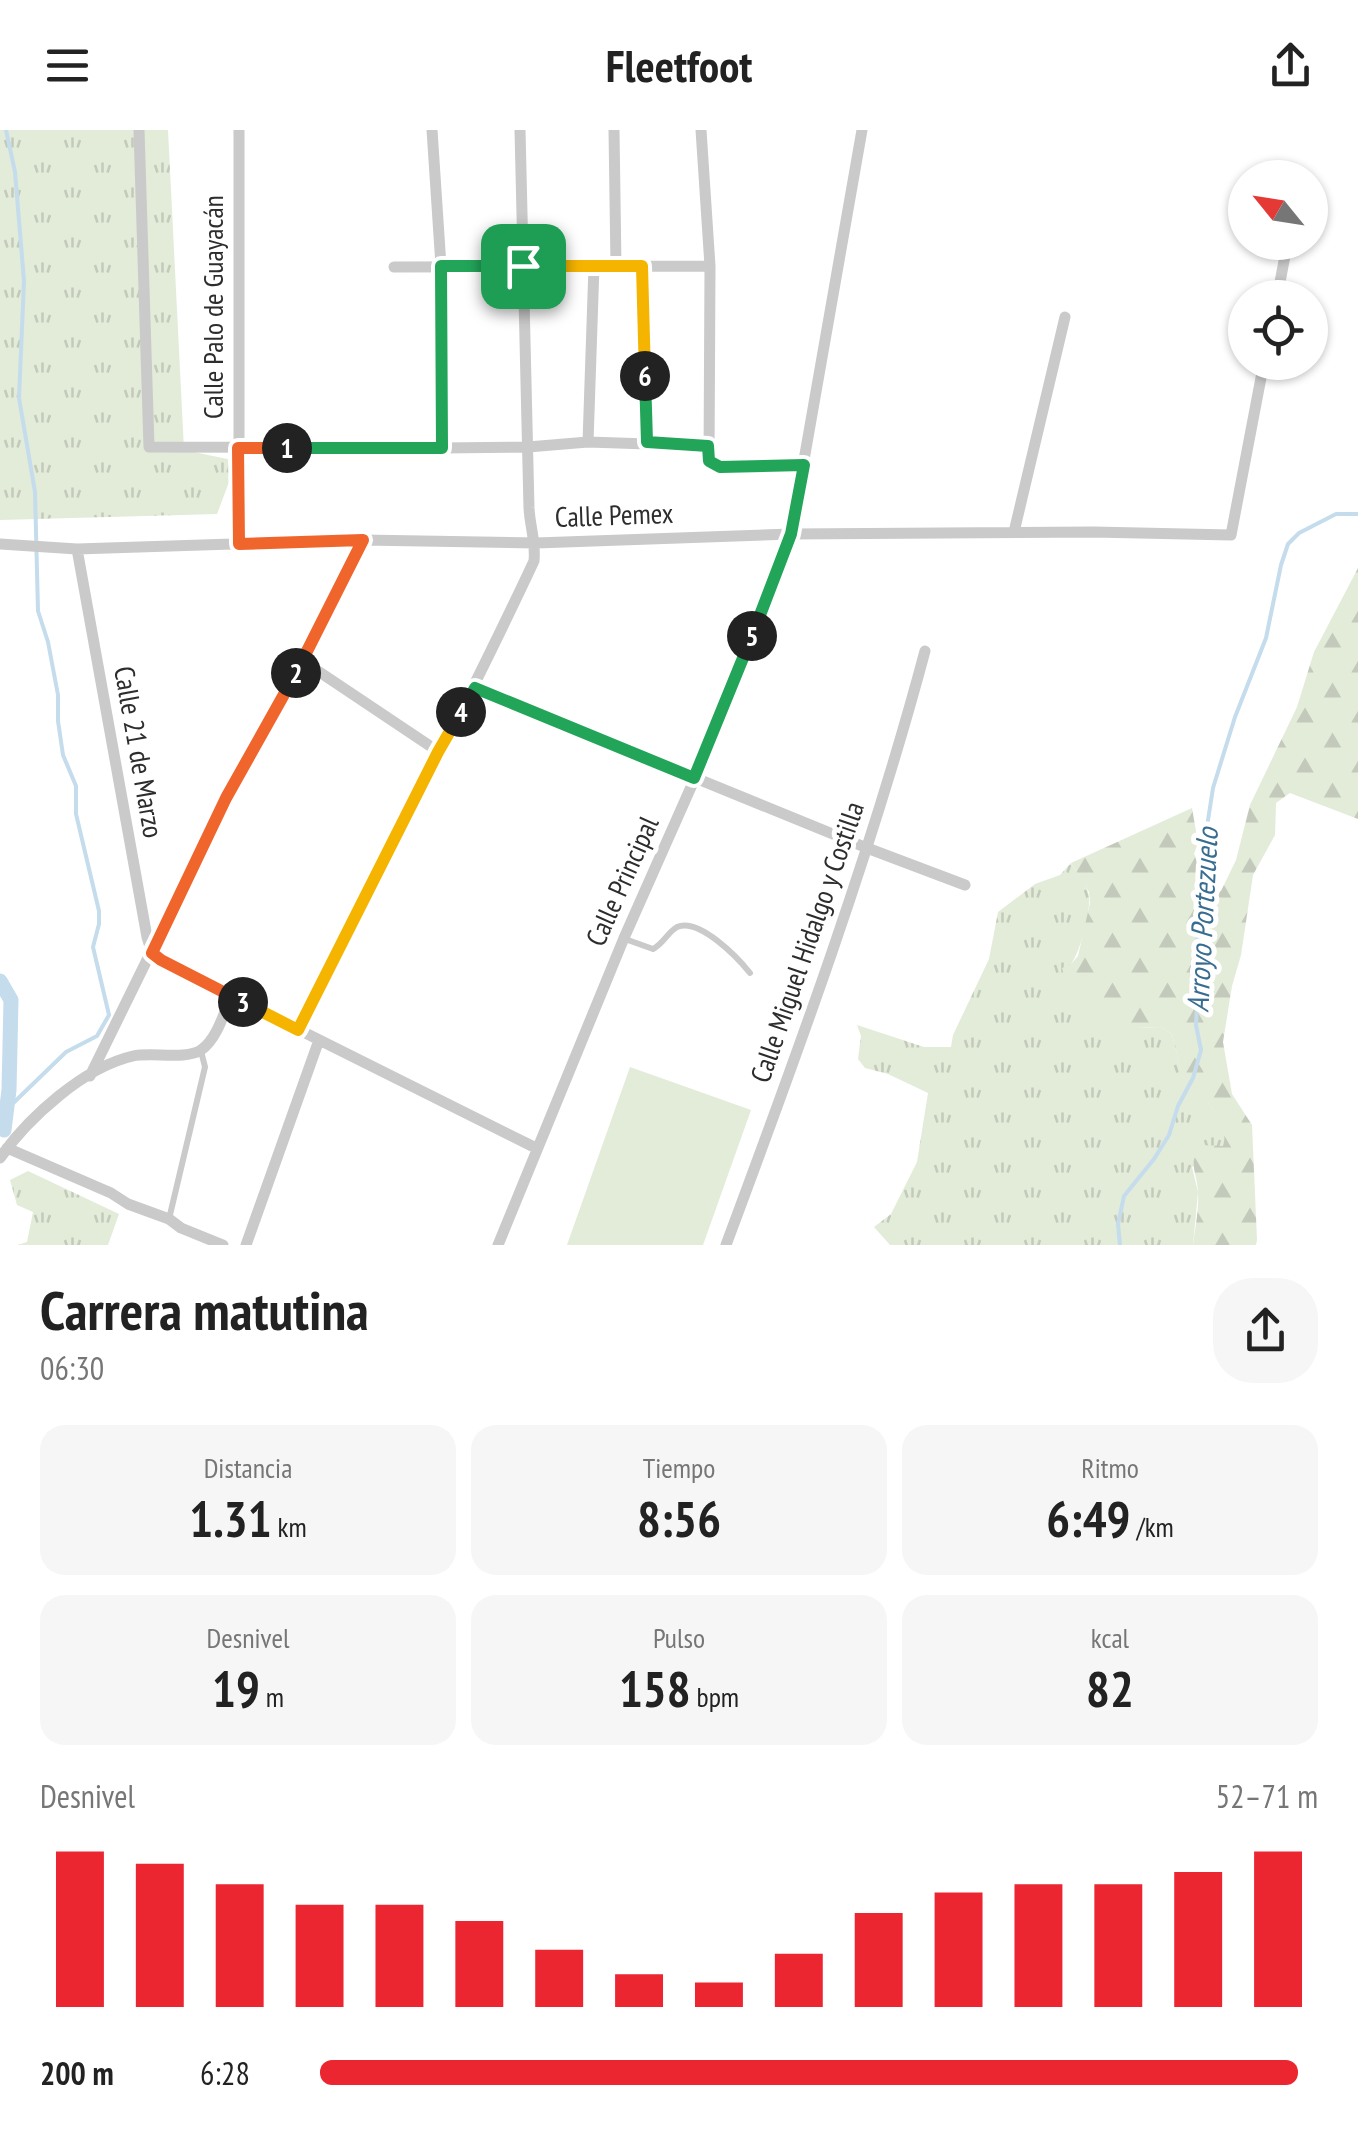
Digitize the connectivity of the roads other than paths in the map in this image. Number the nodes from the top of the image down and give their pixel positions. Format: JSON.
{"nodes":[{"id":1,"x":139,"y":130,"type":"edge"},
{"id":2,"x":239,"y":130,"type":"edge"},
{"id":3,"x":432,"y":130,"type":"edge"},
{"id":4,"x":520,"y":130,"type":"edge"},
{"id":5,"x":614,"y":130,"type":"edge"},
{"id":6,"x":701,"y":130,"type":"edge"},
{"id":7,"x":862,"y":130,"type":"edge"},
{"id":8,"x":394,"y":266,"type":"dead end"},
{"id":9,"x":441,"y":266,"type":"junction"},
{"id":10,"x":523,"y":266,"type":"junction"},
{"id":11,"x":594,"y":266,"type":"junction"},
{"id":12,"x":616,"y":266,"type":"junction"},
{"id":13,"x":642,"y":266,"type":"junction"},
{"id":14,"x":710,"y":266,"type":"junction"},
{"id":15,"x":1065,"y":317,"type":"dead end"},
{"id":16,"x":1261,"y":380,"type":"edge"},
{"id":17,"x":588,"y":442,"type":"junction"},
{"id":18,"x":647,"y":442,"type":"junction"},
{"id":19,"x":708,"y":446,"type":"junction"},
{"id":20,"x":528,"y":447,"type":"junction"},
{"id":21,"x":238,"y":448,"type":"junction"},
{"id":22,"x":442,"y":448,"type":"junction"},
{"id":23,"x":804,"y":465,"type":"junction"},
{"id":24,"x":1014,"y":532,"type":"junction"},
{"id":25,"x":791,"y":534,"type":"junction"},
{"id":26,"x":363,"y":540,"type":"junction"},
{"id":27,"x":536,"y":543,"type":"junction"},
{"id":28,"x":0,"y":544,"type":"edge"},
{"id":29,"x":239,"y":544,"type":"junction"},
{"id":30,"x":77,"y":549,"type":"junction"},
{"id":31,"x":925,"y":651,"type":"dead end"},
{"id":32,"x":303,"y":661,"type":"junction"},
{"id":33,"x":475,"y":688,"type":"junction"},
{"id":34,"x":438,"y":752,"type":"junction"},
{"id":35,"x":694,"y":778,"type":"junction"},
{"id":36,"x":867,"y":848,"type":"junction"},
{"id":37,"x":966,"y":885,"type":"dead end"},
{"id":38,"x":624,"y":938,"type":"junction"},
{"id":39,"x":152,"y":953,"type":"junction"},
{"id":40,"x":750,"y":973,"type":"dead end"},
{"id":41,"x":231,"y":996,"type":"junction"},
{"id":42,"x":298,"y":1030,"type":"junction"},
{"id":43,"x":319,"y":1040,"type":"junction"},
{"id":44,"x":201,"y":1050,"type":"junction"},
{"id":45,"x":90,"y":1076,"type":"junction"},
{"id":46,"x":536,"y":1148,"type":"junction"},
{"id":47,"x":3,"y":1153,"type":"edge"},
{"id":48,"x":169,"y":1219,"type":"junction"},
{"id":49,"x":223,"y":1245,"type":"edge"},
{"id":50,"x":246,"y":1245,"type":"edge"},
{"id":51,"x":498,"y":1245,"type":"edge"},
{"id":52,"x":726,"y":1245,"type":"edge"}],
"edges":[{"from":1,"to":21,"type":"street"},
{"from":2,"to":21,"type":"street","name":"Calle Palo de Guayacán"},
{"from":3,"to":9,"type":"street"},
{"from":4,"to":10,"type":"street"},
{"from":5,"to":12,"type":"street"},
{"from":6,"to":14,"type":"street"},
{"from":7,"to":23,"type":"street","name":"Calle Principal"},
{"from":8,"to":9,"type":"street"},
{"from":9,"to":10,"type":"street"},
{"from":9,"to":22,"type":"street"},
{"from":10,"to":11,"type":"street"},
{"from":10,"to":20,"type":"street"},
{"from":11,"to":12,"type":"street"},
{"from":11,"to":17,"type":"street"},
{"from":12,"to":13,"type":"street"},
{"from":13,"to":14,"type":"street"},
{"from":13,"to":18,"type":"street"},
{"from":14,"to":19,"type":"street"},
{"from":15,"to":24,"type":"street"},
{"from":16,"to":24,"type":"street","name":"Calle Pemex"},
{"from":17,"to":18,"type":"street"},
{"from":17,"to":20,"type":"street"},
{"from":18,"to":19,"type":"street"},
{"from":19,"to":23,"type":"street"},
{"from":20,"to":22,"type":"street"},
{"from":20,"to":27,"type":"street"},
{"from":21,"to":22,"type":"street"},
{"from":21,"to":29,"type":"street","name":"Calle Palo de Guayacán"},
{"from":23,"to":25,"type":"street","name":"Calle Principal"},
{"from":24,"to":25,"type":"street","name":"Calle Pemex"},
{"from":25,"to":27,"type":"street","name":"Calle Pemex"},
{"from":25,"to":35,"type":"street","name":"Calle Principal"},
{"from":26,"to":27,"type":"street","name":"Calle Pemex"},
{"from":26,"to":29,"type":"street","name":"Calle Pemex"},
{"from":26,"to":32,"type":"street"},
{"from":27,"to":33,"type":"street"},
{"from":28,"to":30,"type":"street","name":"Calle Pemex"},
{"from":29,"to":30,"type":"street","name":"Calle Pemex"},
{"from":30,"to":39,"type":"street","name":"Calle 21 de Marzo"},
{"from":31,"to":36,"type":"street","name":"Calle Miguel Hidalgo y Costilla"},
{"from":32,"to":34,"type":"street"},
{"from":32,"to":39,"type":"street"},
{"from":33,"to":34,"type":"street"},
{"from":33,"to":35,"type":"street"},
{"from":34,"to":42,"type":"street"},
{"from":35,"to":36,"type":"street"},
{"from":35,"to":38,"type":"street","name":"Calle Principal"},
{"from":36,"to":37,"type":"street"},
{"from":36,"to":52,"type":"street","name":"Calle Miguel Hidalgo y Costilla"},
{"from":38,"to":40,"type":"lane"},
{"from":38,"to":46,"type":"street","name":"Calle Principal"},
{"from":39,"to":41,"type":"street"},
{"from":39,"to":45,"type":"street"},
{"from":41,"to":42,"type":"street"},
{"from":41,"to":44,"type":"street"},
{"from":42,"to":43,"type":"street"},
{"from":43,"to":46,"type":"street"},
{"from":43,"to":50,"type":"street"},
{"from":44,"to":45,"type":"street"},
{"from":44,"to":48,"type":"lane"},
{"from":45,"to":47,"type":"street"},
{"from":46,"to":51,"type":"street","name":"Calle Principal"},
{"from":47,"to":48,"type":"street"},
{"from":48,"to":49,"type":"street"}]}
